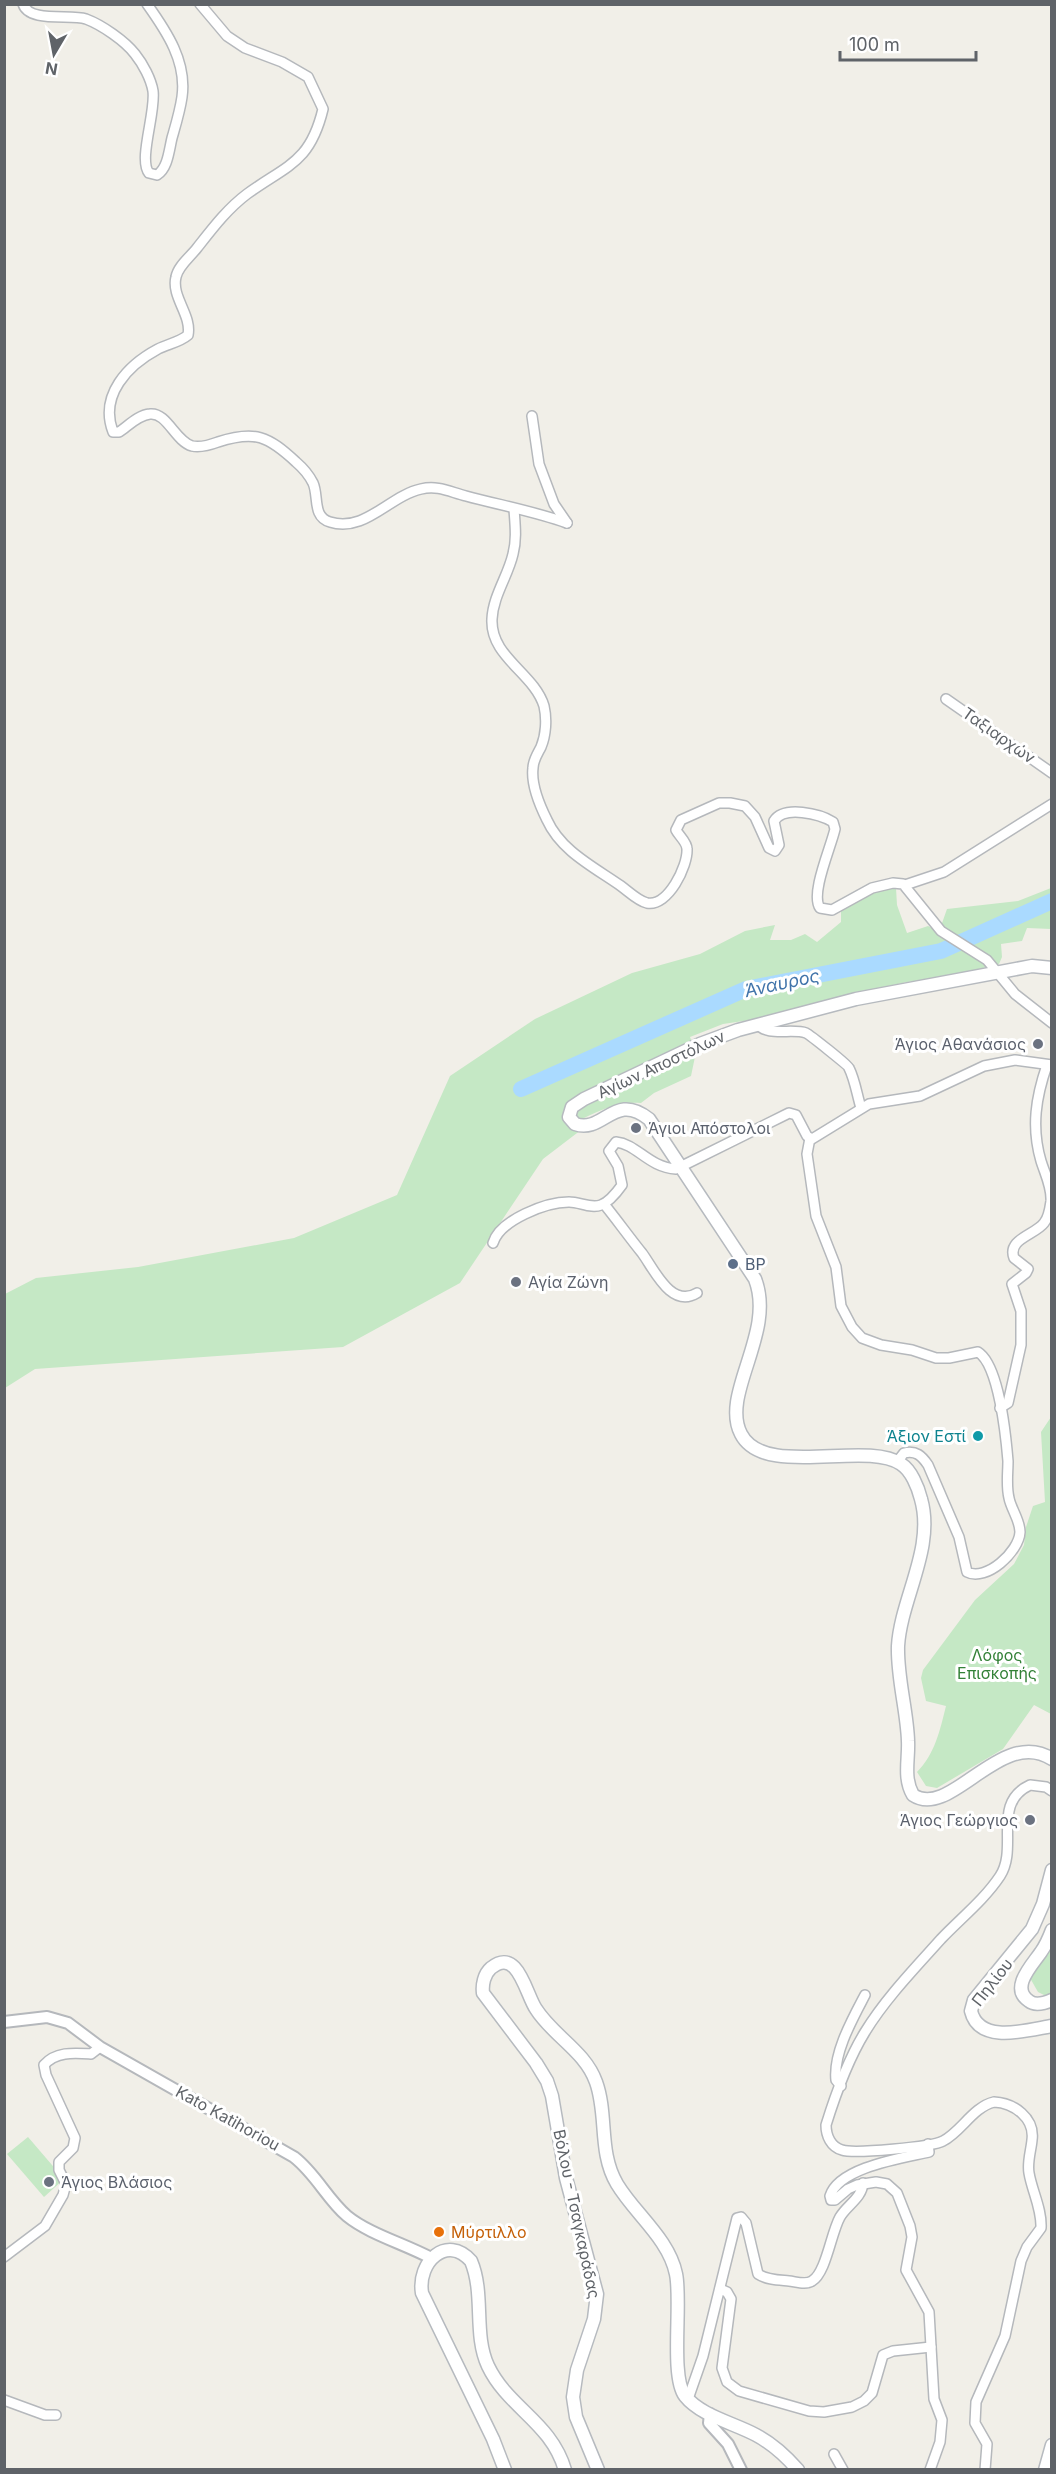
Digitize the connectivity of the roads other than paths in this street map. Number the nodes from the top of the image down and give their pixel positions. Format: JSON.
{"nodes":[{"id":1,"x":23,"y":4,"type":"edge"},
{"id":2,"x":147,"y":4,"type":"edge"},
{"id":3,"x":200,"y":4,"type":"edge"},
{"id":4,"x":532,"y":416,"type":"dead end"},
{"id":5,"x":514,"y":509,"type":"junction"},
{"id":6,"x":946,"y":699,"type":"dead end"},
{"id":7,"x":1050,"y":769,"type":"edge"},
{"id":8,"x":1052,"y":804,"type":"edge"},
{"id":9,"x":905,"y":885,"type":"junction"},
{"id":10,"x":1052,"y":968,"type":"edge"},
{"id":11,"x":1000,"y":973,"type":"junction"},
{"id":12,"x":1052,"y":1023,"type":"edge"},
{"id":13,"x":758,"y":1024,"type":"junction"},
{"id":14,"x":1049,"y":1065,"type":"edge"},
{"id":15,"x":861,"y":1108,"type":"junction"},
{"id":16,"x":810,"y":1138,"type":"junction"},
{"id":17,"x":682,"y":1167,"type":"junction"},
{"id":18,"x":604,"y":1204,"type":"junction"},
{"id":19,"x":1048,"y":1221,"type":"edge"},
{"id":20,"x":493,"y":1243,"type":"dead end"},
{"id":21,"x":697,"y":1293,"type":"dead end"},
{"id":22,"x":1000,"y":1408,"type":"junction"},
{"id":23,"x":897,"y":1462,"type":"junction"},
{"id":24,"x":1052,"y":1759,"type":"edge"},
{"id":25,"x":1052,"y":1791,"type":"edge"},
{"id":26,"x":1052,"y":1870,"type":"edge"},
{"id":27,"x":1052,"y":1930,"type":"edge"},
{"id":28,"x":865,"y":1995,"type":"dead end"},
{"id":29,"x":1052,"y":2000,"type":"edge"},
{"id":30,"x":4,"y":2022,"type":"edge"},
{"id":31,"x":1052,"y":2026,"type":"edge"},
{"id":32,"x":100,"y":2047,"type":"junction"},
{"id":33,"x":842,"y":2086,"type":"junction"},
{"id":34,"x":928,"y":2144,"type":"junction"},
{"id":35,"x":862,"y":2183,"type":"junction"},
{"id":36,"x":4,"y":2257,"type":"edge"},
{"id":37,"x":431,"y":2258,"type":"junction"},
{"id":38,"x":720,"y":2289,"type":"junction"},
{"id":39,"x":931,"y":2347,"type":"junction"},
{"id":40,"x":688,"y":2399,"type":"junction"},
{"id":41,"x":4,"y":2400,"type":"edge"},
{"id":42,"x":710,"y":2414,"type":"junction"},
{"id":43,"x":56,"y":2415,"type":"dead end"},
{"id":44,"x":1052,"y":2445,"type":"edge"},
{"id":45,"x":834,"y":2454,"type":"dead end"},
{"id":46,"x":505,"y":2469,"type":"edge"},
{"id":47,"x":565,"y":2469,"type":"edge"},
{"id":48,"x":598,"y":2469,"type":"edge"},
{"id":49,"x":741,"y":2469,"type":"edge"},
{"id":50,"x":798,"y":2469,"type":"edge"},
{"id":51,"x":843,"y":2469,"type":"edge"},
{"id":52,"x":930,"y":2469,"type":"edge"},
{"id":53,"x":985,"y":2469,"type":"edge"},
{"id":54,"x":1045,"y":2469,"type":"edge"}],
"edges":[{"from":1,"to":2,"type":"street"},
{"from":3,"to":5,"type":"street"},
{"from":4,"to":5,"type":"street"},
{"from":5,"to":9,"type":"street"},
{"from":6,"to":7,"type":"street","name":"Ταξιαρχών"},
{"from":8,"to":9,"type":"street"},
{"from":9,"to":11,"type":"street"},
{"from":10,"to":11,"type":"main road"},
{"from":11,"to":12,"type":"street"},
{"from":11,"to":13,"type":"main road","name":"Αγίων Αποστόλων"},
{"from":13,"to":15,"type":"street"},
{"from":13,"to":17,"type":"main road","name":"Αγίων Αποστόλων"},
{"from":14,"to":15,"type":"street"},
{"from":14,"to":19,"type":"street"},
{"from":15,"to":16,"type":"street"},
{"from":16,"to":17,"type":"street"},
{"from":16,"to":22,"type":"street"},
{"from":17,"to":18,"type":"street"},
{"from":17,"to":23,"type":"main road","name":"Αγίων Αποστόλων"},
{"from":18,"to":20,"type":"street"},
{"from":18,"to":21,"type":"street"},
{"from":19,"to":22,"type":"street"},
{"from":22,"to":23,"type":"street"},
{"from":23,"to":24,"type":"main road"},
{"from":25,"to":33,"type":"street"},
{"from":26,"to":31,"type":"main road","name":"Πηλίου"},
{"from":27,"to":29,"type":"main road","name":"Πηλίου"},
{"from":28,"to":33,"type":"street"},
{"from":30,"to":32,"type":"street","name":"Kato Katihoriou"},
{"from":32,"to":36,"type":"street"},
{"from":32,"to":37,"type":"street","name":"Kato Katihoriou"},
{"from":33,"to":34,"type":"street"},
{"from":34,"to":35,"type":"street"},
{"from":34,"to":53,"type":"street"},
{"from":35,"to":38,"type":"street"},
{"from":35,"to":39,"type":"street"},
{"from":37,"to":46,"type":"main road"},
{"from":37,"to":47,"type":"main road"},
{"from":38,"to":39,"type":"street"},
{"from":38,"to":40,"type":"street"},
{"from":39,"to":52,"type":"street"},
{"from":40,"to":42,"type":"main road"},
{"from":40,"to":48,"type":"main road","name":"Βόλου - Τσαγκαράδας"},
{"from":41,"to":43,"type":"street"},
{"from":42,"to":49,"type":"street"},
{"from":42,"to":50,"type":"main road"},
{"from":44,"to":54,"type":"main road"},
{"from":45,"to":51,"type":"street"}]}
